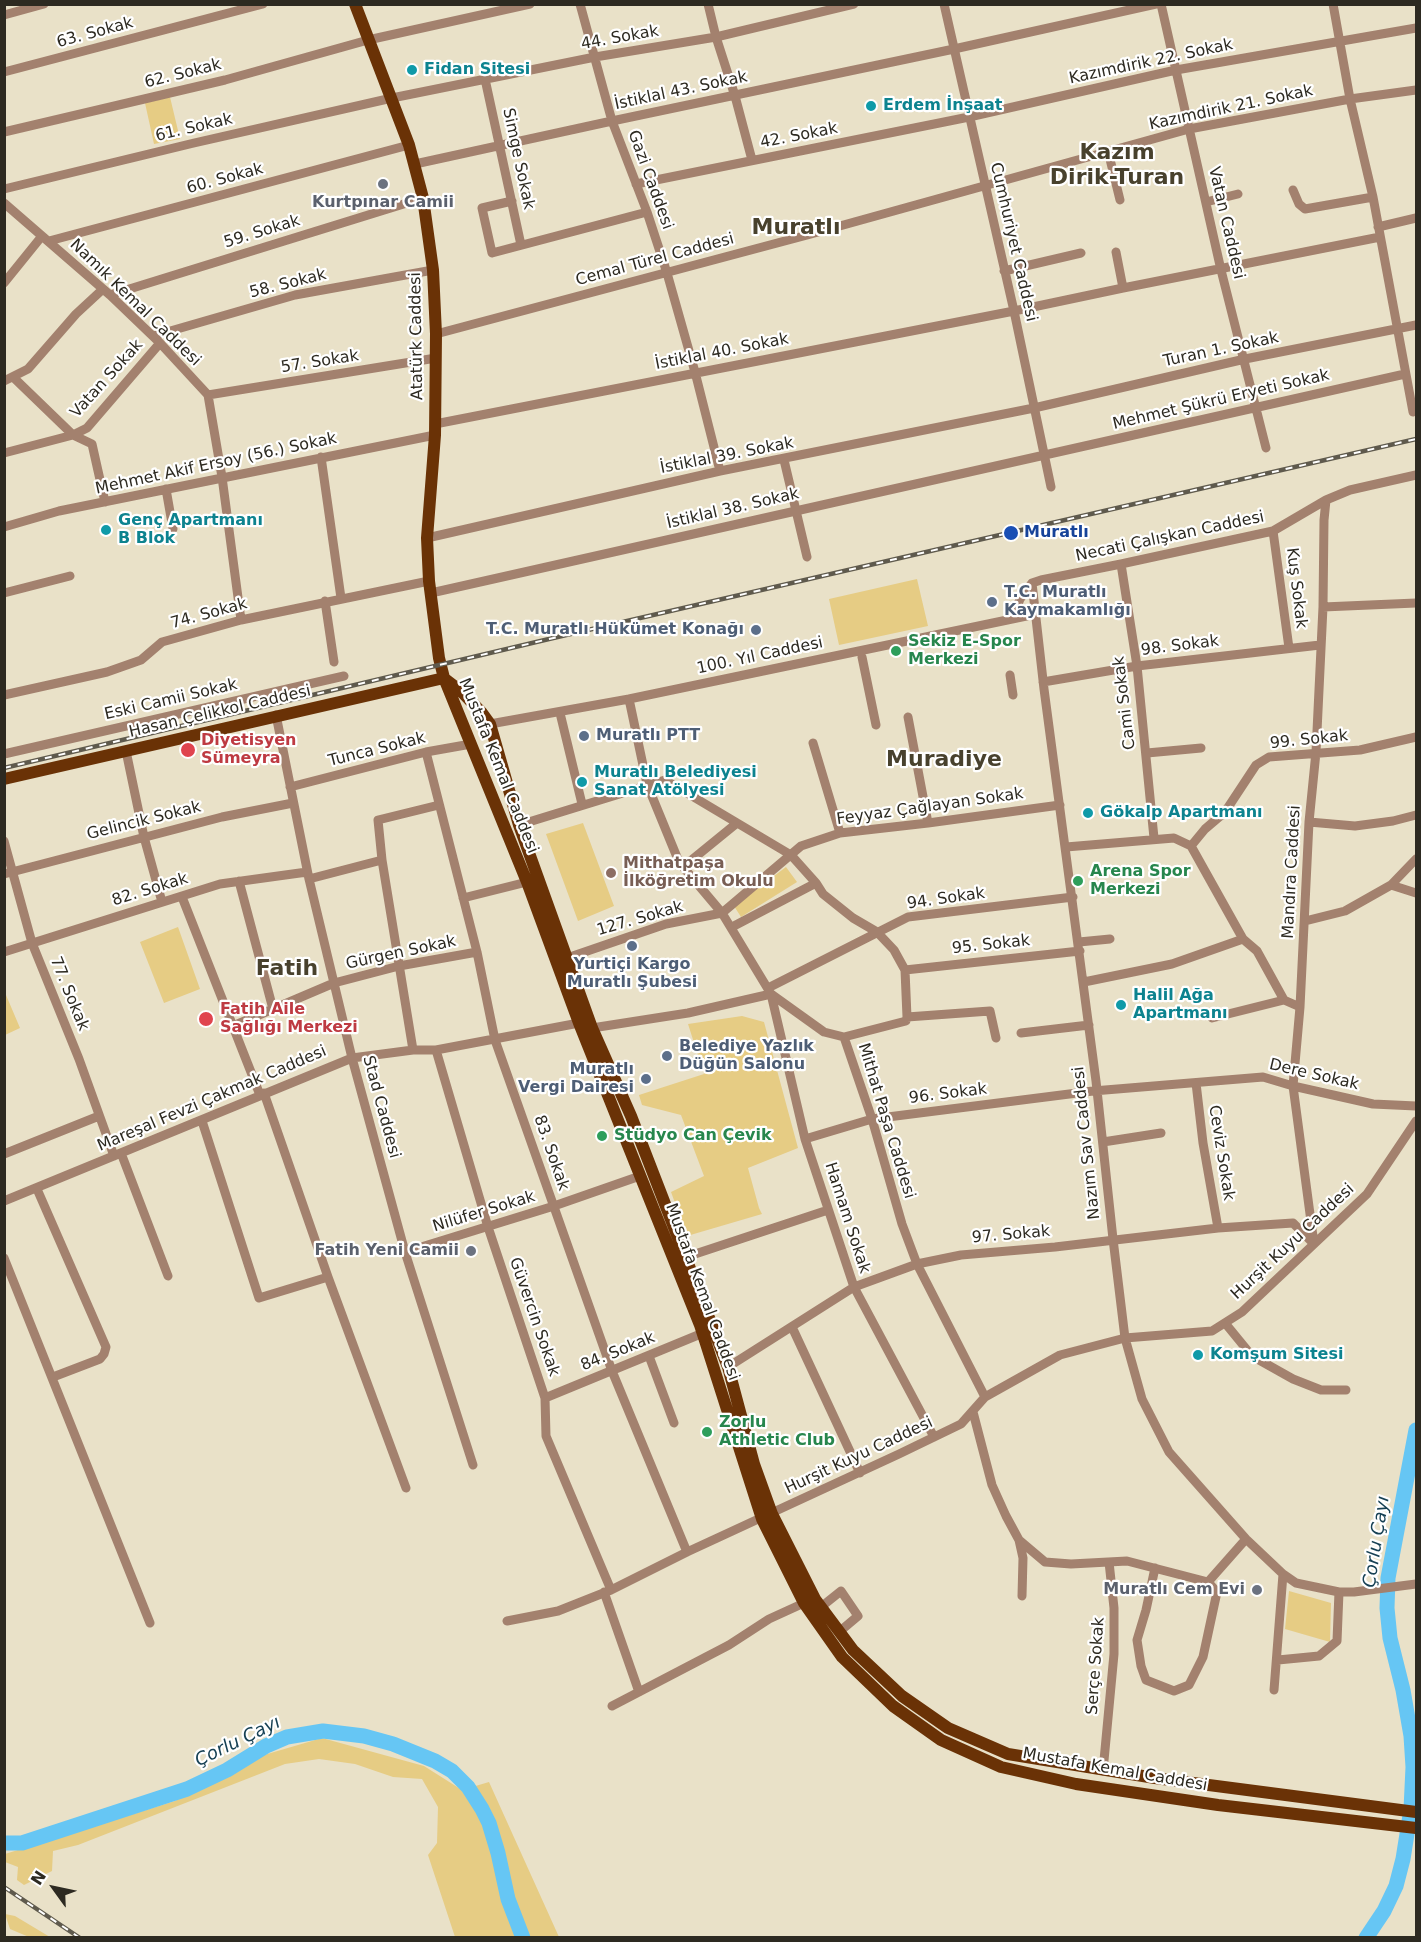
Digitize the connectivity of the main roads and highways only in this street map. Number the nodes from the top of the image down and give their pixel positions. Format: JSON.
{"nodes":[{"id":1,"x":355,"y":4,"type":"edge"},
{"id":2,"x":444,"y":678,"type":"junction"},
{"id":3,"x":482,"y":712,"type":"junction"},
{"id":4,"x":462,"y":720,"type":"junction"},
{"id":5,"x":491,"y":729,"type":"junction"},
{"id":6,"x":471,"y":744,"type":"junction"},
{"id":7,"x":4,"y":779,"type":"edge"},
{"id":8,"x":579,"y":1023,"type":"junction"},
{"id":9,"x":592,"y":1028,"type":"junction"},
{"id":10,"x":631,"y":1116,"type":"junction"},
{"id":11,"x":618,"y":1120,"type":"junction"},
{"id":12,"x":654,"y":1192,"type":"junction"},
{"id":13,"x":767,"y":1516,"type":"junction"},
{"id":14,"x":1416,"y":1812,"type":"edge"},
{"id":15,"x":1416,"y":1828,"type":"edge"}],
"edges":[{"from":1,"to":2,"type":"main road","name":"Atatürk Caddesi"},
{"from":2,"to":3,"type":"main road","name":"Mustafa Kemal Caddesi"},
{"from":2,"to":4,"type":"main road","name":"Mustafa Kemal Caddesi"},
{"from":2,"to":7,"type":"main road","name":"Hasan Çelikkol Caddesi"},
{"from":3,"to":4,"type":"main road"},
{"from":3,"to":5,"type":"main road","name":"Mustafa Kemal Caddesi"},
{"from":4,"to":6,"type":"main road","name":"Mustafa Kemal Caddesi"},
{"from":5,"to":6,"type":"main road"},
{"from":5,"to":9,"type":"main road","name":"Mustafa Kemal Caddesi"},
{"from":6,"to":8,"type":"main road","name":"Mustafa Kemal Caddesi"},
{"from":8,"to":9,"type":"main road"},
{"from":8,"to":11,"type":"main road","name":"Mustafa Kemal Caddesi"},
{"from":9,"to":10,"type":"main road","name":"Mustafa Kemal Caddesi"},
{"from":10,"to":11,"type":"main road"},
{"from":10,"to":12,"type":"main road","name":"Mustafa Kemal Caddesi"},
{"from":11,"to":12,"type":"main road","name":"Mustafa Kemal Caddesi"},
{"from":12,"to":13,"type":"main road","name":"Mustafa Kemal Caddesi"},
{"from":12,"to":13,"type":"main road","name":"Mustafa Kemal Caddesi"},
{"from":13,"to":14,"type":"main road","name":"Mustafa Kemal Caddesi"},
{"from":13,"to":15,"type":"main road","name":"Mustafa Kemal Caddesi"}]}
